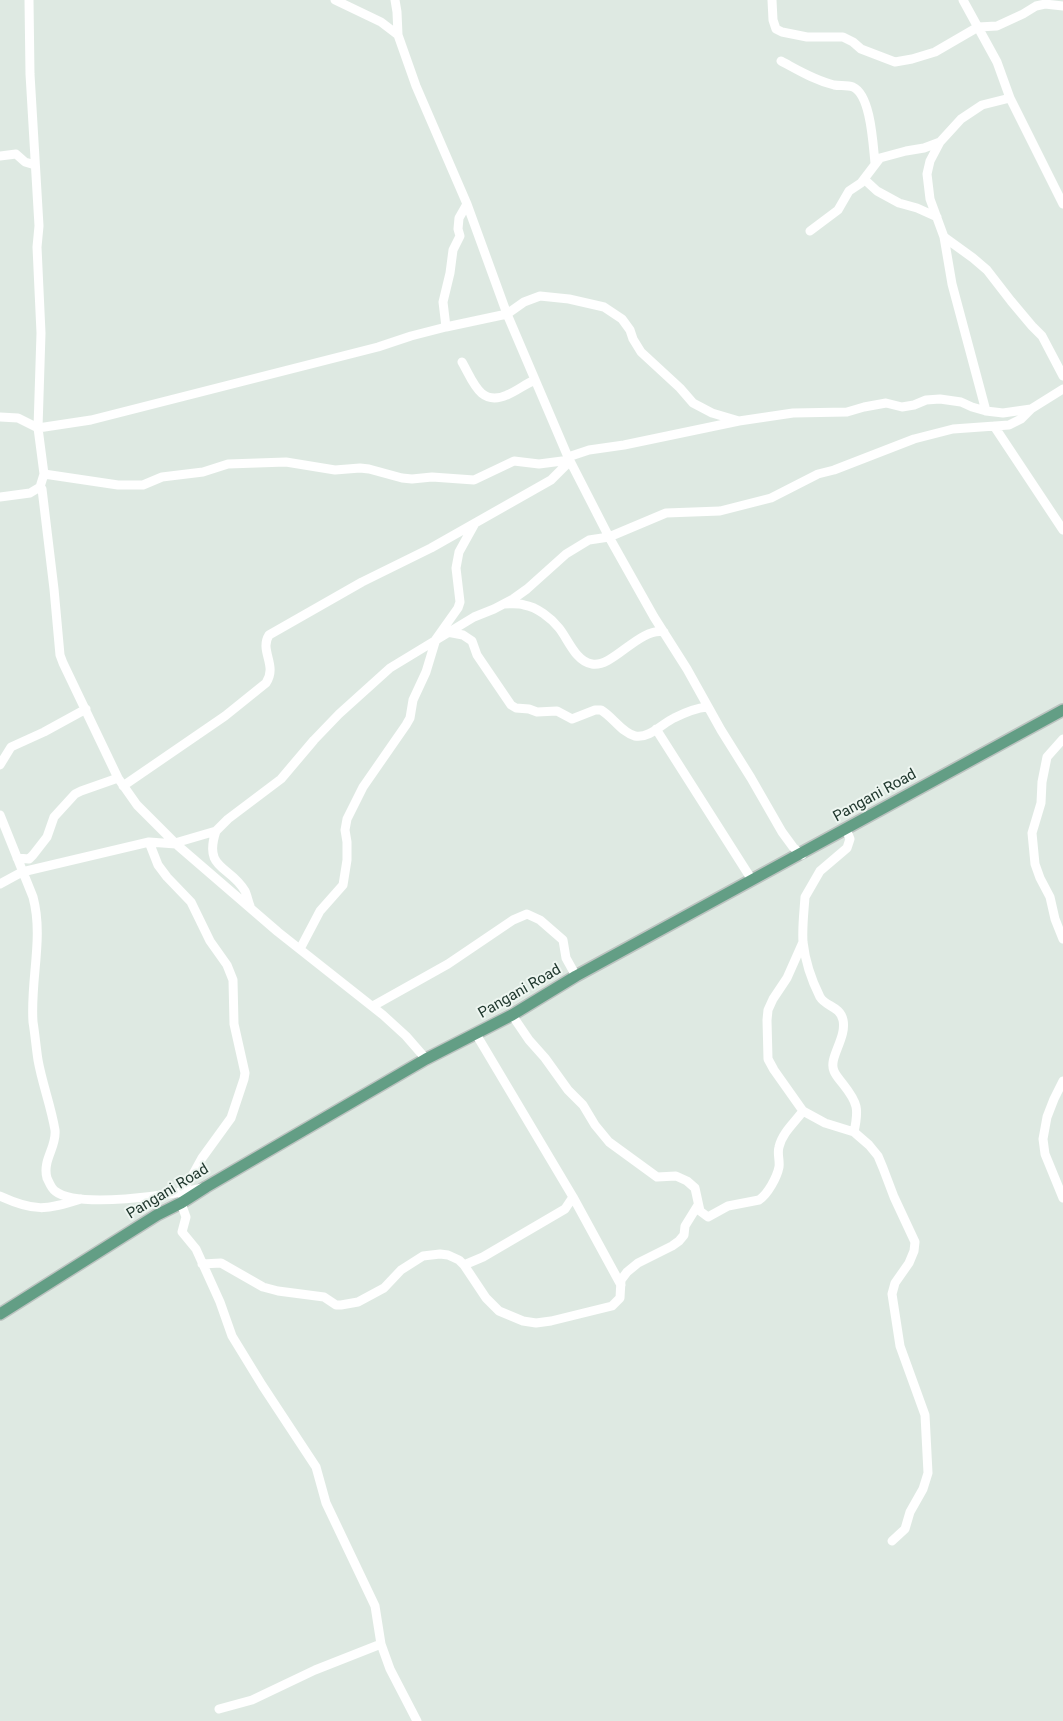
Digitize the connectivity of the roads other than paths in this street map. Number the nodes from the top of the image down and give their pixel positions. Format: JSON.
{"nodes":[{"id":1,"x":29,"y":0,"type":"edge"},
{"id":2,"x":335,"y":0,"type":"edge"},
{"id":3,"x":395,"y":0,"type":"edge"},
{"id":4,"x":772,"y":0,"type":"edge"},
{"id":5,"x":964,"y":0,"type":"edge"},
{"id":6,"x":1063,"y":6,"type":"edge"},
{"id":7,"x":978,"y":27,"type":"junction"},
{"id":8,"x":398,"y":35,"type":"junction"},
{"id":9,"x":781,"y":61,"type":"dead end"},
{"id":10,"x":1010,"y":98,"type":"junction"},
{"id":11,"x":940,"y":142,"type":"junction"},
{"id":12,"x":0,"y":156,"type":"edge"},
{"id":13,"x":875,"y":163,"type":"junction"},
{"id":14,"x":35,"y":165,"type":"junction"},
{"id":15,"x":864,"y":179,"type":"junction"},
{"id":16,"x":467,"y":204,"type":"junction"},
{"id":17,"x":1063,"y":204,"type":"edge"},
{"id":18,"x":937,"y":217,"type":"junction"},
{"id":19,"x":810,"y":232,"type":"dead end"},
{"id":20,"x":944,"y":237,"type":"junction"},
{"id":21,"x":507,"y":314,"type":"junction"},
{"id":22,"x":446,"y":326,"type":"junction"},
{"id":23,"x":462,"y":362,"type":"dead end"},
{"id":24,"x":1063,"y":376,"type":"edge"},
{"id":25,"x":535,"y":380,"type":"junction"},
{"id":26,"x":1063,"y":389,"type":"edge"},
{"id":27,"x":1031,"y":410,"type":"junction"},
{"id":28,"x":986,"y":411,"type":"junction"},
{"id":29,"x":0,"y":417,"type":"edge"},
{"id":30,"x":739,"y":421,"type":"junction"},
{"id":31,"x":994,"y":426,"type":"junction"},
{"id":32,"x":38,"y":428,"type":"junction"},
{"id":33,"x":569,"y":459,"type":"junction"},
{"id":34,"x":44,"y":474,"type":"junction"},
{"id":35,"x":40,"y":487,"type":"junction"},
{"id":36,"x":0,"y":497,"type":"edge"},
{"id":37,"x":476,"y":523,"type":"junction"},
{"id":38,"x":1063,"y":530,"type":"edge"},
{"id":39,"x":608,"y":537,"type":"junction"},
{"id":40,"x":504,"y":604,"type":"junction"},
{"id":41,"x":448,"y":632,"type":"junction"},
{"id":42,"x":664,"y":632,"type":"junction"},
{"id":43,"x":436,"y":640,"type":"junction"},
{"id":44,"x":86,"y":709,"type":"junction"},
{"id":45,"x":1063,"y":710,"type":"edge"},
{"id":46,"x":711,"y":711,"type":"junction"},
{"id":47,"x":656,"y":729,"type":"junction"},
{"id":48,"x":1063,"y":739,"type":"edge"},
{"id":49,"x":0,"y":765,"type":"edge"},
{"id":50,"x":121,"y":782,"type":"junction"},
{"id":51,"x":0,"y":815,"type":"edge"},
{"id":52,"x":846,"y":829,"type":"junction"},
{"id":53,"x":216,"y":830,"type":"junction"},
{"id":54,"x":149,"y":842,"type":"junction"},
{"id":55,"x":176,"y":843,"type":"junction"},
{"id":56,"x":802,"y":855,"type":"junction"},
{"id":57,"x":17,"y":858,"type":"junction"},
{"id":58,"x":22,"y":872,"type":"junction"},
{"id":59,"x":752,"y":880,"type":"junction"},
{"id":60,"x":0,"y":884,"type":"edge"},
{"id":61,"x":250,"y":906,"type":"junction"},
{"id":62,"x":1063,"y":940,"type":"edge"},
{"id":63,"x":803,"y":942,"type":"junction"},
{"id":64,"x":300,"y":949,"type":"junction"},
{"id":65,"x":576,"y":976,"type":"junction"},
{"id":66,"x":373,"y":1006,"type":"junction"},
{"id":67,"x":512,"y":1015,"type":"junction"},
{"id":68,"x":476,"y":1034,"type":"junction"},
{"id":69,"x":426,"y":1059,"type":"junction"},
{"id":70,"x":1063,"y":1081,"type":"edge"},
{"id":71,"x":804,"y":1111,"type":"junction"},
{"id":72,"x":854,"y":1132,"type":"junction"},
{"id":73,"x":0,"y":1196,"type":"edge"},
{"id":74,"x":573,"y":1197,"type":"junction"},
{"id":75,"x":85,"y":1198,"type":"junction"},
{"id":76,"x":180,"y":1198,"type":"junction"},
{"id":77,"x":1063,"y":1198,"type":"edge"},
{"id":78,"x":698,"y":1205,"type":"junction"},
{"id":79,"x":202,"y":1264,"type":"junction"},
{"id":80,"x":464,"y":1265,"type":"junction"},
{"id":81,"x":621,"y":1285,"type":"junction"},
{"id":82,"x":0,"y":1314,"type":"edge"},
{"id":83,"x":892,"y":1541,"type":"dead end"},
{"id":84,"x":382,"y":1644,"type":"junction"},
{"id":85,"x":218,"y":1709,"type":"dead end"},
{"id":86,"x":417,"y":1721,"type":"edge"}],
"edges":[{"from":1,"to":14,"type":"street"},
{"from":2,"to":8,"type":"street"},
{"from":3,"to":8,"type":"street"},
{"from":4,"to":7,"type":"street"},
{"from":5,"to":7,"type":"street"},
{"from":6,"to":7,"type":"street"},
{"from":7,"to":10,"type":"street"},
{"from":8,"to":16,"type":"street"},
{"from":9,"to":13,"type":"street"},
{"from":10,"to":11,"type":"street"},
{"from":10,"to":17,"type":"street"},
{"from":11,"to":13,"type":"street"},
{"from":11,"to":18,"type":"street"},
{"from":12,"to":14,"type":"street"},
{"from":13,"to":15,"type":"street"},
{"from":14,"to":32,"type":"street"},
{"from":15,"to":18,"type":"street"},
{"from":15,"to":19,"type":"street"},
{"from":16,"to":21,"type":"street"},
{"from":16,"to":22,"type":"street"},
{"from":18,"to":20,"type":"street"},
{"from":20,"to":24,"type":"street"},
{"from":20,"to":28,"type":"street"},
{"from":21,"to":22,"type":"street"},
{"from":21,"to":25,"type":"street"},
{"from":21,"to":30,"type":"street"},
{"from":22,"to":32,"type":"street"},
{"from":23,"to":25,"type":"street"},
{"from":25,"to":33,"type":"street"},
{"from":26,"to":27,"type":"street"},
{"from":27,"to":28,"type":"street"},
{"from":27,"to":31,"type":"street"},
{"from":28,"to":30,"type":"street"},
{"from":29,"to":32,"type":"street"},
{"from":30,"to":33,"type":"street"},
{"from":31,"to":38,"type":"street"},
{"from":31,"to":39,"type":"street"},
{"from":32,"to":34,"type":"street"},
{"from":33,"to":34,"type":"street"},
{"from":33,"to":37,"type":"street"},
{"from":33,"to":39,"type":"street"},
{"from":34,"to":35,"type":"street"},
{"from":35,"to":36,"type":"street"},
{"from":35,"to":44,"type":"street"},
{"from":37,"to":43,"type":"street"},
{"from":37,"to":50,"type":"street"},
{"from":39,"to":40,"type":"street"},
{"from":39,"to":42,"type":"street"},
{"from":40,"to":41,"type":"street"},
{"from":40,"to":42,"type":"street"},
{"from":41,"to":43,"type":"street"},
{"from":41,"to":47,"type":"street"},
{"from":42,"to":46,"type":"street"},
{"from":43,"to":53,"type":"street"},
{"from":43,"to":64,"type":"street"},
{"from":44,"to":49,"type":"street"},
{"from":44,"to":50,"type":"street"},
{"from":45,"to":52,"type":"main road","name":"Pangani Road"},
{"from":46,"to":47,"type":"street"},
{"from":46,"to":56,"type":"street"},
{"from":47,"to":59,"type":"street"},
{"from":48,"to":62,"type":"street"},
{"from":50,"to":55,"type":"street"},
{"from":50,"to":57,"type":"street"},
{"from":51,"to":57,"type":"street"},
{"from":52,"to":56,"type":"main road","name":"Pangani Road"},
{"from":52,"to":63,"type":"street"},
{"from":53,"to":55,"type":"street"},
{"from":53,"to":61,"type":"street"},
{"from":54,"to":55,"type":"street"},
{"from":54,"to":58,"type":"street"},
{"from":54,"to":76,"type":"street"},
{"from":55,"to":61,"type":"street"},
{"from":56,"to":59,"type":"main road","name":"Pangani Road"},
{"from":57,"to":58,"type":"street"},
{"from":58,"to":60,"type":"street"},
{"from":58,"to":75,"type":"street"},
{"from":59,"to":65,"type":"main road","name":"Pangani Road"},
{"from":61,"to":64,"type":"street"},
{"from":63,"to":71,"type":"street"},
{"from":63,"to":72,"type":"street"},
{"from":64,"to":66,"type":"street"},
{"from":65,"to":66,"type":"street"},
{"from":65,"to":67,"type":"main road","name":"Pangani Road"},
{"from":66,"to":69,"type":"street"},
{"from":67,"to":68,"type":"main road","name":"Pangani Road"},
{"from":67,"to":78,"type":"street"},
{"from":68,"to":69,"type":"main road","name":"Pangani Road"},
{"from":68,"to":74,"type":"street"},
{"from":69,"to":76,"type":"main road","name":"Pangani Road"},
{"from":70,"to":77,"type":"street"},
{"from":71,"to":72,"type":"street"},
{"from":71,"to":78,"type":"street"},
{"from":72,"to":83,"type":"street"},
{"from":73,"to":75,"type":"street"},
{"from":74,"to":80,"type":"street"},
{"from":74,"to":81,"type":"street"},
{"from":75,"to":76,"type":"street"},
{"from":76,"to":79,"type":"street"},
{"from":76,"to":82,"type":"main road","name":"Pangani Road"},
{"from":78,"to":81,"type":"street"},
{"from":79,"to":80,"type":"street"},
{"from":79,"to":84,"type":"street"},
{"from":80,"to":81,"type":"street"},
{"from":84,"to":85,"type":"street"},
{"from":84,"to":86,"type":"street"}]}
